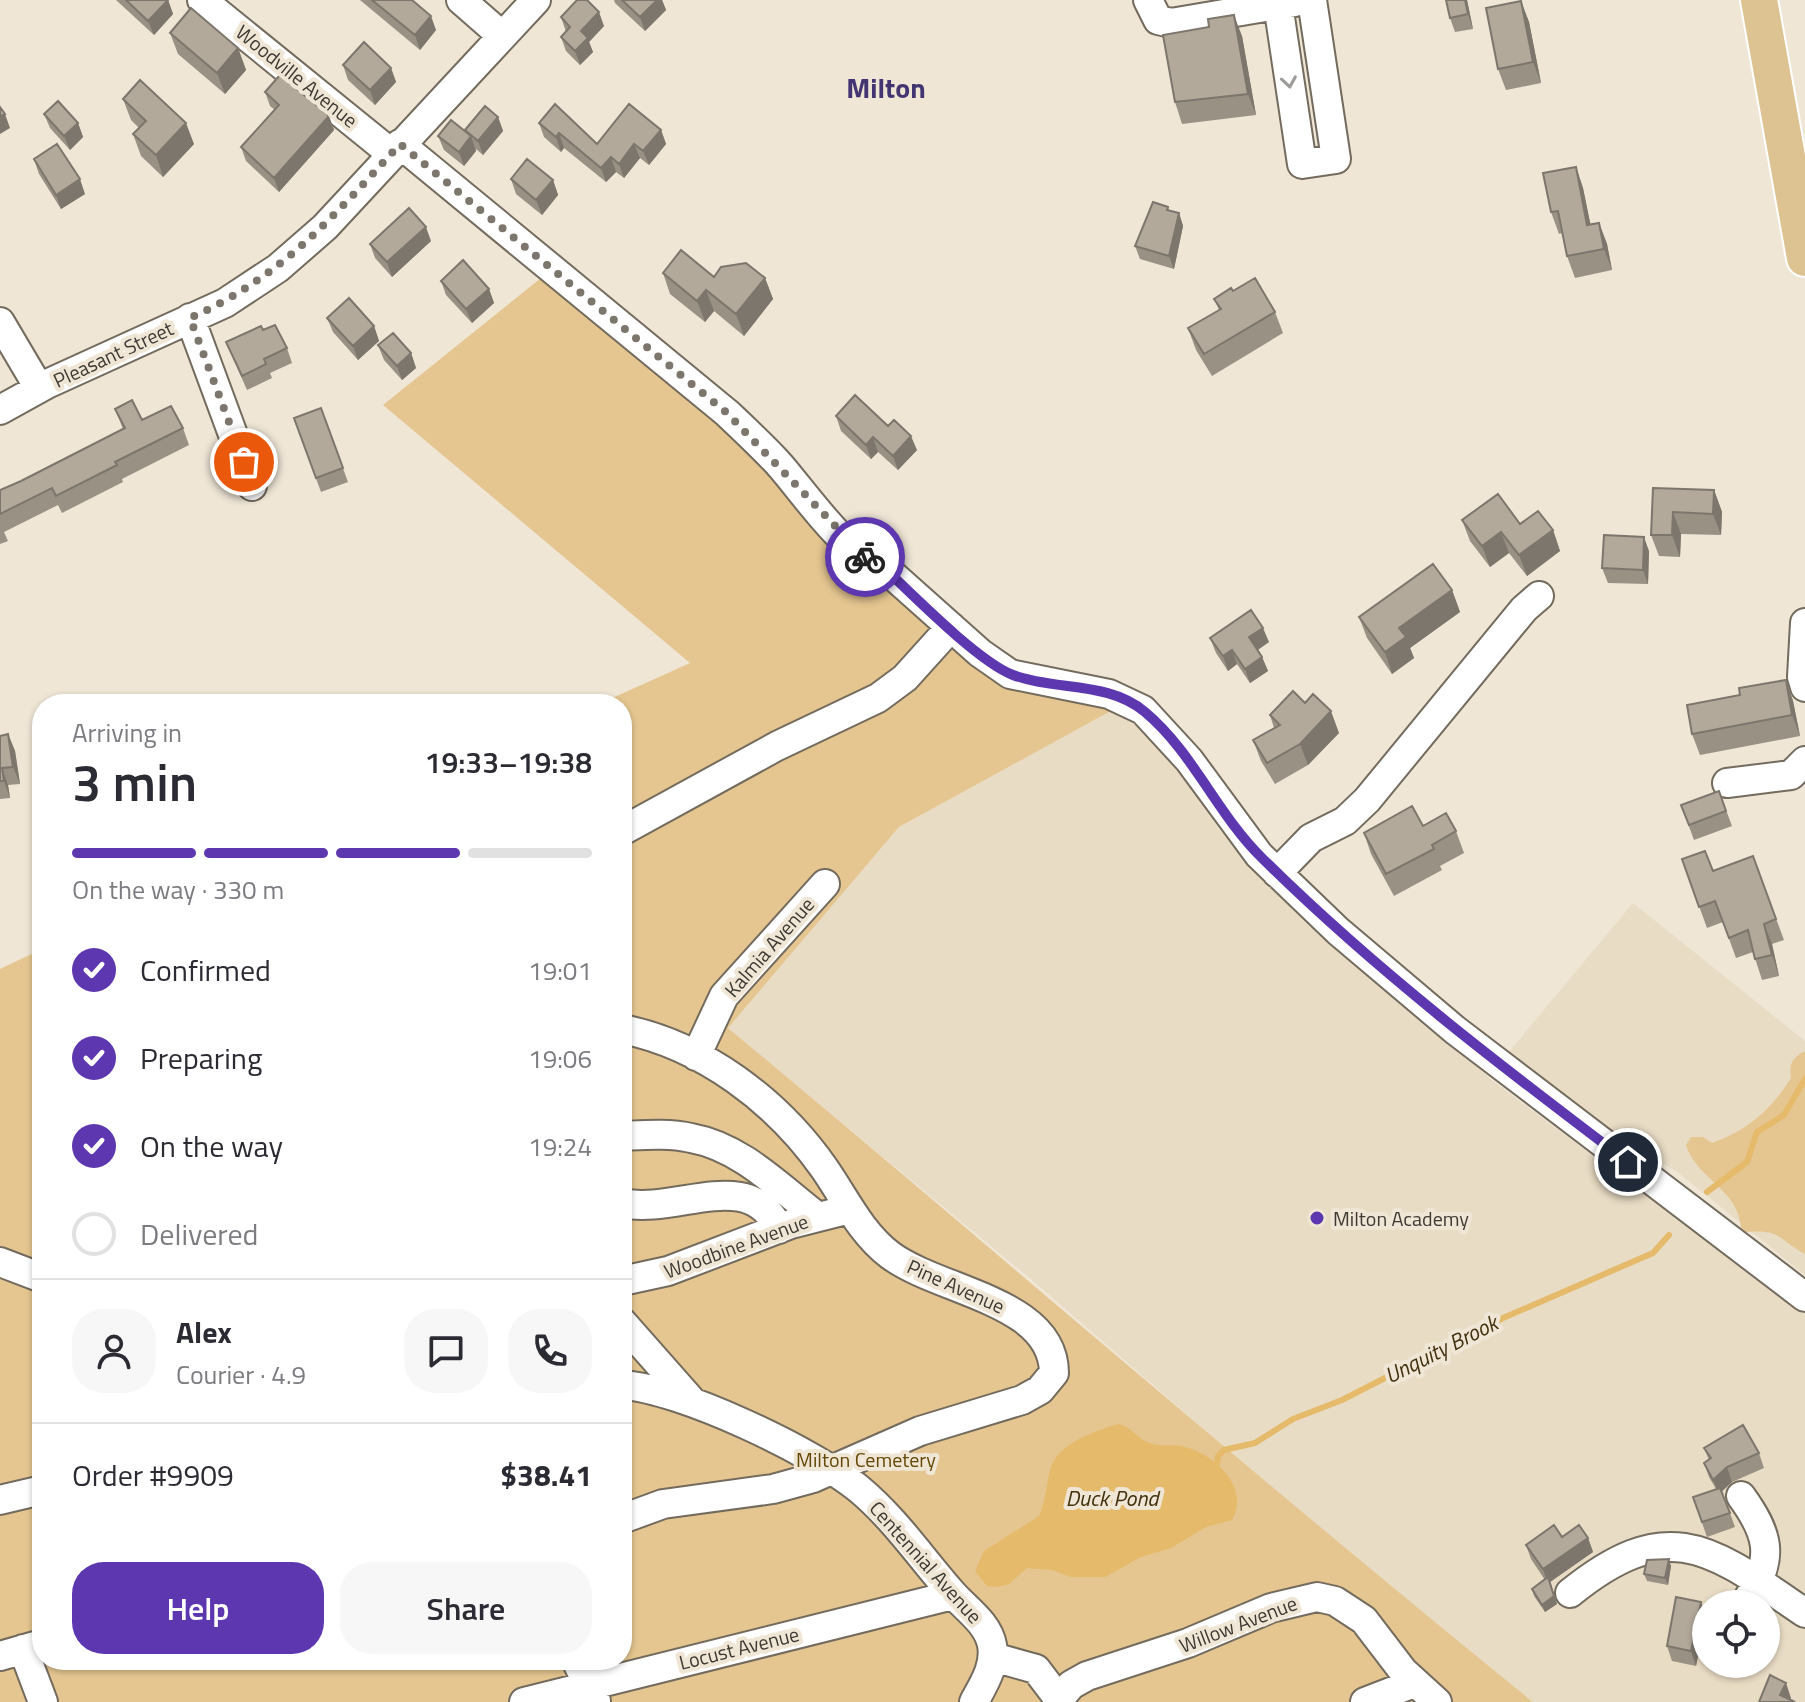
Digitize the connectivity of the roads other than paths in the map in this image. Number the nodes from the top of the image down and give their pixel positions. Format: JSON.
{"nodes":[{"id":1,"x":202,"y":0,"type":"edge"},
{"id":2,"x":461,"y":0,"type":"edge"},
{"id":3,"x":536,"y":0,"type":"edge"},
{"id":4,"x":1148,"y":0,"type":"edge"},
{"id":5,"x":1310,"y":0,"type":"edge"},
{"id":6,"x":1759,"y":0,"type":"edge"},
{"id":7,"x":1278,"y":4,"type":"junction"},
{"id":8,"x":501,"y":35,"type":"junction"},
{"id":9,"x":396,"y":149,"type":"junction"},
{"id":10,"x":1805,"y":258,"type":"edge"},
{"id":11,"x":190,"y":318,"type":"junction"},
{"id":12,"x":0,"y":322,"type":"edge"},
{"id":13,"x":39,"y":388,"type":"junction"},
{"id":14,"x":0,"y":410,"type":"edge"},
{"id":15,"x":252,"y":486,"type":"dead end"},
{"id":16,"x":1539,"y":596,"type":"dead end"},
{"id":17,"x":1805,"y":623,"type":"edge"},
{"id":18,"x":951,"y":627,"type":"junction"},
{"id":19,"x":1805,"y":687,"type":"edge"},
{"id":20,"x":1805,"y":761,"type":"edge"},
{"id":21,"x":1727,"y":783,"type":"dead end"},
{"id":22,"x":632,"y":825,"type":"edge"},
{"id":23,"x":1277,"y":873,"type":"junction"},
{"id":24,"x":825,"y":884,"type":"dead end"},
{"id":25,"x":632,"y":1033,"type":"edge"},
{"id":26,"x":696,"y":1056,"type":"junction"},
{"id":27,"x":632,"y":1136,"type":"edge"},
{"id":28,"x":765,"y":1191,"type":"junction"},
{"id":29,"x":632,"y":1204,"type":"edge"},
{"id":30,"x":850,"y":1209,"type":"junction"},
{"id":31,"x":818,"y":1217,"type":"junction"},
{"id":32,"x":779,"y":1229,"type":"junction"},
{"id":33,"x":0,"y":1262,"type":"edge"},
{"id":34,"x":32,"y":1270,"type":"edge"},
{"id":35,"x":632,"y":1279,"type":"edge"},
{"id":36,"x":1805,"y":1297,"type":"edge"},
{"id":37,"x":632,"y":1333,"type":"edge"},
{"id":38,"x":632,"y":1386,"type":"edge"},
{"id":39,"x":693,"y":1403,"type":"junction"},
{"id":40,"x":834,"y":1471,"type":"junction"},
{"id":41,"x":32,"y":1492,"type":"edge"},
{"id":42,"x":1741,"y":1496,"type":"dead end"},
{"id":43,"x":0,"y":1500,"type":"edge"},
{"id":44,"x":632,"y":1515,"type":"edge"},
{"id":45,"x":1754,"y":1590,"type":"joint"},
{"id":46,"x":1570,"y":1593,"type":"dead end"},
{"id":47,"x":953,"y":1595,"type":"junction"},
{"id":48,"x":1780,"y":1602,"type":"edge"},
{"id":49,"x":1805,"y":1613,"type":"edge"},
{"id":50,"x":22,"y":1650,"type":"edge"},
{"id":51,"x":993,"y":1657,"type":"junction"},
{"id":52,"x":586,"y":1683,"type":"edge"},
{"id":53,"x":1414,"y":1683,"type":"junction"},
{"id":54,"x":1059,"y":1701,"type":"edge"},
{"id":55,"x":43,"y":1702,"type":"edge"},
{"id":56,"x":524,"y":1702,"type":"edge"},
{"id":57,"x":974,"y":1702,"type":"edge"},
{"id":58,"x":1365,"y":1702,"type":"edge"},
{"id":59,"x":1437,"y":1702,"type":"edge"}],
"edges":[{"from":1,"to":9,"type":"street","name":"Woodville Avenue"},
{"from":2,"to":8,"type":"street"},
{"from":3,"to":8,"type":"street","name":"Pleasant Street"},
{"from":4,"to":7,"type":"street"},
{"from":5,"to":7,"type":"street"},
{"from":7,"to":5,"type":"street","one_way":true},
{"from":6,"to":10,"type":"main road"},
{"from":8,"to":9,"type":"street","name":"Pleasant Street"},
{"from":9,"to":11,"type":"street","name":"Pleasant Street"},
{"from":9,"to":18,"type":"street","name":"Woodville Avenue"},
{"from":11,"to":13,"type":"street","name":"Pleasant Street"},
{"from":11,"to":15,"type":"street"},
{"from":12,"to":13,"type":"street"},
{"from":13,"to":14,"type":"street","name":"Pleasant Street"},
{"from":16,"to":23,"type":"street"},
{"from":17,"to":19,"type":"street"},
{"from":18,"to":22,"type":"street"},
{"from":18,"to":23,"type":"street","name":"Woodville Avenue"},
{"from":20,"to":21,"type":"street"},
{"from":23,"to":36,"type":"street","name":"Woodville Avenue"},
{"from":24,"to":26,"type":"street","name":"Kalmia Avenue"},
{"from":25,"to":26,"type":"street","name":"Pine Avenue"},
{"from":26,"to":30,"type":"street","name":"Pine Avenue"},
{"from":27,"to":28,"type":"street"},
{"from":28,"to":29,"type":"street"},
{"from":28,"to":31,"type":"street"},
{"from":28,"to":32,"type":"street"},
{"from":30,"to":31,"type":"street","name":"Woodbine Avenue"},
{"from":30,"to":40,"type":"street","name":"Pine Avenue"},
{"from":31,"to":32,"type":"street","name":"Woodbine Avenue"},
{"from":32,"to":35,"type":"street","name":"Woodbine Avenue"},
{"from":33,"to":34,"type":"street"},
{"from":37,"to":39,"type":"street"},
{"from":38,"to":39,"type":"street","name":"Centennial Avenue"},
{"from":39,"to":40,"type":"street","name":"Centennial Avenue"},
{"from":40,"to":44,"type":"street"},
{"from":40,"to":47,"type":"street","name":"Centennial Avenue"},
{"from":41,"to":43,"type":"street"},
{"from":42,"to":45,"type":"street"},
{"from":45,"to":46,"type":"street"},
{"from":47,"to":51,"type":"street","name":"Centennial Avenue"},
{"from":47,"to":52,"type":"street","name":"Locust Avenue"},
{"from":48,"to":49,"type":"street"},
{"from":50,"to":55,"type":"street"},
{"from":51,"to":54,"type":"street"},
{"from":51,"to":57,"type":"street"},
{"from":52,"to":56,"type":"street","name":"Locust Avenue"},
{"from":53,"to":54,"type":"street","name":"Willow Avenue"},
{"from":53,"to":58,"type":"street"},
{"from":53,"to":59,"type":"street","name":"Willow Avenue"}]}
